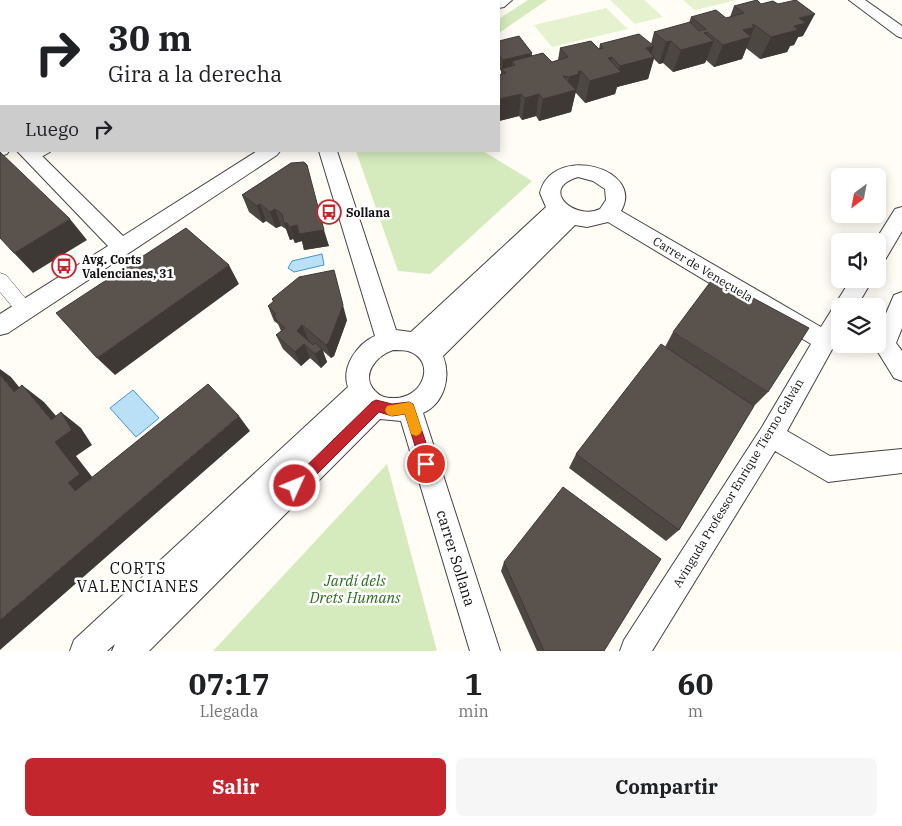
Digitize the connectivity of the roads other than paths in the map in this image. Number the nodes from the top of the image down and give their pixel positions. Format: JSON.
{"nodes":[{"id":1,"x":856,"y":0,"type":"edge"},
{"id":2,"x":877,"y":0,"type":"edge"},
{"id":3,"x":902,"y":17,"type":"edge"},
{"id":4,"x":902,"y":33,"type":"edge"},
{"id":5,"x":269,"y":152,"type":"edge"},
{"id":6,"x":328,"y":152,"type":"edge"},
{"id":7,"x":35,"y":154,"type":"edge"},
{"id":8,"x":564,"y":212,"type":"junction"},
{"id":9,"x":608,"y":213,"type":"junction"},
{"id":10,"x":902,"y":214,"type":"edge"},
{"id":11,"x":886,"y":241,"type":"edge"},
{"id":12,"x":122,"y":248,"type":"junction"},
{"id":13,"x":0,"y":280,"type":"edge"},
{"id":14,"x":902,"y":300,"type":"edge"},
{"id":15,"x":25,"y":310,"type":"junction"},
{"id":16,"x":0,"y":326,"type":"edge"},
{"id":17,"x":831,"y":329,"type":"edge"},
{"id":18,"x":824,"y":340,"type":"junction"},
{"id":19,"x":388,"y":341,"type":"junction"},
{"id":20,"x":422,"y":348,"type":"junction"},
{"id":21,"x":902,"y":371,"type":"edge"},
{"id":22,"x":368,"y":399,"type":"junction"},
{"id":23,"x":409,"y":408,"type":"junction"},
{"id":24,"x":771,"y":435,"type":"junction"},
{"id":25,"x":902,"y":461,"type":"edge"},
{"id":26,"x":85,"y":651,"type":"edge"},
{"id":27,"x":127,"y":651,"type":"edge"},
{"id":28,"x":485,"y":651,"type":"edge"},
{"id":29,"x":635,"y":651,"type":"edge"}],
"edges":[{"from":1,"to":4,"type":"street"},
{"from":2,"to":3,"type":"street"},
{"from":5,"to":12,"type":"street"},
{"from":6,"to":19,"type":"street"},
{"from":7,"to":12,"type":"street"},
{"from":8,"to":9,"type":"street"},
{"from":8,"to":9,"type":"street"},
{"from":8,"to":20,"type":"street"},
{"from":9,"to":18,"type":"street","name":"Carrer de Veneçuela"},
{"from":10,"to":11,"type":"street"},
{"from":12,"to":15,"type":"street"},
{"from":13,"to":15,"type":"street"},
{"from":14,"to":21,"type":"street"},
{"from":15,"to":16,"type":"street"},
{"from":17,"to":18,"type":"street","name":"Avinguda Professor Enrique Tierno Galván"},
{"from":18,"to":24,"type":"street","name":"Avinguda Professor Enrique Tierno Galván"},
{"from":19,"to":20,"type":"street"},
{"from":19,"to":22,"type":"street"},
{"from":20,"to":23,"type":"street"},
{"from":22,"to":23,"type":"street"},
{"from":22,"to":26,"type":"street"},
{"from":22,"to":27,"type":"street"},
{"from":23,"to":28,"type":"street","name":"carrer Sollana"},
{"from":24,"to":25,"type":"street"},
{"from":24,"to":29,"type":"street","name":"Avinguda Professor Enrique Tierno Galván"}]}
